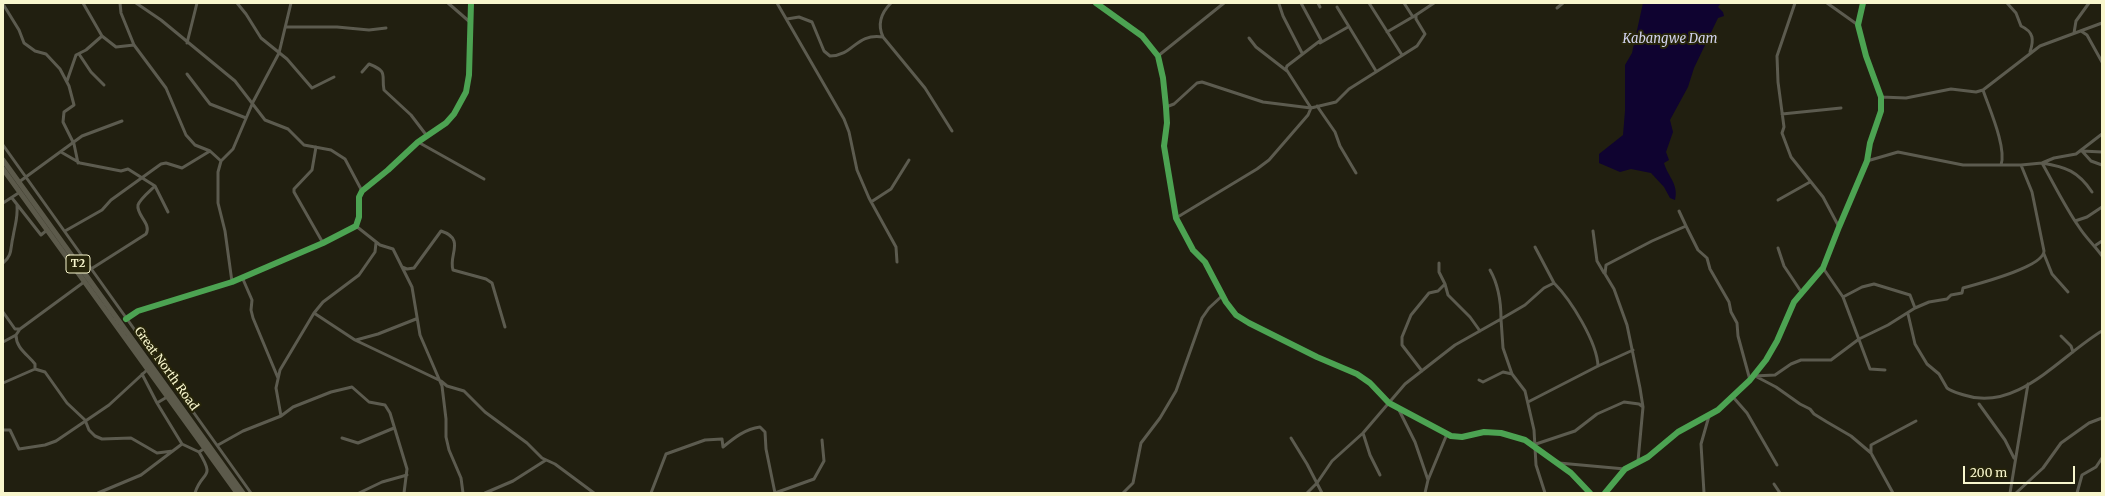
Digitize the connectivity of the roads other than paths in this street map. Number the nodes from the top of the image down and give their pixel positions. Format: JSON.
{"nodes":[{"id":1,"x":83,"y":3,"type":"edge"},
{"id":2,"x":120,"y":3,"type":"edge"},
{"id":3,"x":136,"y":3,"type":"edge"},
{"id":4,"x":197,"y":3,"type":"edge"},
{"id":5,"x":236,"y":3,"type":"edge"},
{"id":6,"x":291,"y":3,"type":"edge"},
{"id":7,"x":448,"y":3,"type":"edge"},
{"id":8,"x":471,"y":3,"type":"edge"},
{"id":9,"x":777,"y":3,"type":"edge"},
{"id":10,"x":891,"y":3,"type":"edge"},
{"id":11,"x":1096,"y":3,"type":"edge"},
{"id":12,"x":1224,"y":3,"type":"edge"},
{"id":13,"x":1301,"y":3,"type":"edge"},
{"id":14,"x":1318,"y":3,"type":"edge"},
{"id":15,"x":1369,"y":3,"type":"edge"},
{"id":16,"x":1404,"y":3,"type":"edge"},
{"id":17,"x":1434,"y":3,"type":"edge"},
{"id":18,"x":1563,"y":3,"type":"edge"},
{"id":19,"x":1795,"y":3,"type":"edge"},
{"id":20,"x":1827,"y":3,"type":"edge"},
{"id":21,"x":1863,"y":3,"type":"edge"},
{"id":22,"x":2007,"y":3,"type":"edge"},
{"id":23,"x":2090,"y":3,"type":"edge"},
{"id":24,"x":3,"y":4,"type":"edge"},
{"id":25,"x":1280,"y":4,"type":"dead end"},
{"id":26,"x":1320,"y":7,"type":"dead end"},
{"id":27,"x":1337,"y":7,"type":"dead end"},
{"id":28,"x":1557,"y":8,"type":"dead end"},
{"id":29,"x":1415,"y":16,"type":"junction"},
{"id":30,"x":787,"y":19,"type":"junction"},
{"id":31,"x":471,"y":23,"type":"junction"},
{"id":32,"x":2102,"y":23,"type":"edge"},
{"id":33,"x":1858,"y":25,"type":"junction"},
{"id":34,"x":287,"y":27,"type":"junction"},
{"id":35,"x":1348,"y":27,"type":"junction"},
{"id":36,"x":386,"y":28,"type":"dead end"},
{"id":37,"x":2081,"y":31,"type":"junction"},
{"id":38,"x":1387,"y":32,"type":"junction"},
{"id":39,"x":2074,"y":33,"type":"junction"},
{"id":40,"x":102,"y":36,"type":"junction"},
{"id":41,"x":883,"y":37,"type":"junction"},
{"id":42,"x":1249,"y":38,"type":"dead end"},
{"id":43,"x":187,"y":43,"type":"junction"},
{"id":44,"x":1319,"y":43,"type":"junction"},
{"id":45,"x":134,"y":45,"type":"junction"},
{"id":46,"x":2030,"y":52,"type":"junction"},
{"id":47,"x":280,"y":53,"type":"junction"},
{"id":48,"x":1302,"y":53,"type":"junction"},
{"id":49,"x":79,"y":54,"type":"junction"},
{"id":50,"x":1402,"y":55,"type":"junction"},
{"id":51,"x":1158,"y":56,"type":"junction"},
{"id":52,"x":2102,"y":62,"type":"edge"},
{"id":53,"x":1287,"y":71,"type":"junction"},
{"id":54,"x":1376,"y":71,"type":"junction"},
{"id":55,"x":362,"y":72,"type":"dead end"},
{"id":56,"x":187,"y":74,"type":"dead end"},
{"id":57,"x":334,"y":77,"type":"dead end"},
{"id":58,"x":67,"y":82,"type":"junction"},
{"id":59,"x":104,"y":85,"type":"dead end"},
{"id":60,"x":1983,"y":90,"type":"junction"},
{"id":61,"x":1881,"y":97,"type":"junction"},
{"id":62,"x":253,"y":102,"type":"junction"},
{"id":63,"x":1317,"y":106,"type":"junction"},
{"id":64,"x":1166,"y":107,"type":"junction"},
{"id":65,"x":1311,"y":108,"type":"junction"},
{"id":66,"x":1841,"y":108,"type":"dead end"},
{"id":67,"x":1782,"y":114,"type":"junction"},
{"id":68,"x":246,"y":118,"type":"junction"},
{"id":69,"x":122,"y":121,"type":"dead end"},
{"id":70,"x":952,"y":131,"type":"dead end"},
{"id":71,"x":2102,"y":134,"type":"edge"},
{"id":72,"x":427,"y":136,"type":"junction"},
{"id":73,"x":73,"y":142,"type":"junction"},
{"id":74,"x":418,"y":142,"type":"junction"},
{"id":75,"x":3,"y":145,"type":"edge"},
{"id":76,"x":316,"y":147,"type":"junction"},
{"id":77,"x":210,"y":151,"type":"junction"},
{"id":78,"x":2082,"y":151,"type":"junction"},
{"id":79,"x":61,"y":152,"type":"junction"},
{"id":80,"x":2102,"y":152,"type":"edge"},
{"id":81,"x":3,"y":160,"type":"edge"},
{"id":82,"x":909,"y":160,"type":"dead end"},
{"id":83,"x":221,"y":161,"type":"junction"},
{"id":84,"x":1868,"y":162,"type":"junction"},
{"id":85,"x":78,"y":163,"type":"junction"},
{"id":86,"x":2042,"y":163,"type":"junction"},
{"id":87,"x":2000,"y":165,"type":"junction"},
{"id":88,"x":2021,"y":165,"type":"junction"},
{"id":89,"x":2102,"y":165,"type":"edge"},
{"id":90,"x":3,"y":169,"type":"edge"},
{"id":91,"x":1356,"y":173,"type":"dead end"},
{"id":92,"x":142,"y":177,"type":"junction"},
{"id":93,"x":25,"y":178,"type":"junction"},
{"id":94,"x":484,"y":179,"type":"dead end"},
{"id":95,"x":19,"y":182,"type":"junction"},
{"id":96,"x":1810,"y":182,"type":"junction"},
{"id":97,"x":155,"y":186,"type":"junction"},
{"id":98,"x":362,"y":191,"type":"junction"},
{"id":99,"x":20,"y":192,"type":"junction"},
{"id":100,"x":2092,"y":192,"type":"dead end"},
{"id":101,"x":12,"y":198,"type":"junction"},
{"id":102,"x":1778,"y":200,"type":"dead end"},
{"id":103,"x":871,"y":202,"type":"junction"},
{"id":104,"x":3,"y":203,"type":"edge"},
{"id":105,"x":17,"y":205,"type":"junction"},
{"id":106,"x":2102,"y":207,"type":"edge"},
{"id":107,"x":1679,"y":211,"type":"dead end"},
{"id":108,"x":168,"y":212,"type":"dead end"},
{"id":109,"x":1176,"y":218,"type":"junction"},
{"id":110,"x":2075,"y":221,"type":"junction"},
{"id":111,"x":356,"y":226,"type":"junction"},
{"id":112,"x":1686,"y":226,"type":"junction"},
{"id":113,"x":1839,"y":227,"type":"junction"},
{"id":114,"x":47,"y":230,"type":"junction"},
{"id":115,"x":65,"y":231,"type":"junction"},
{"id":116,"x":1593,"y":231,"type":"dead end"},
{"id":117,"x":2102,"y":242,"type":"edge"},
{"id":118,"x":323,"y":243,"type":"junction"},
{"id":119,"x":376,"y":243,"type":"junction"},
{"id":120,"x":2096,"y":245,"type":"junction"},
{"id":121,"x":1535,"y":247,"type":"dead end"},
{"id":122,"x":1778,"y":248,"type":"dead end"},
{"id":123,"x":2044,"y":254,"type":"junction"},
{"id":124,"x":2102,"y":256,"type":"edge"},
{"id":125,"x":897,"y":262,"type":"dead end"},
{"id":126,"x":3,"y":263,"type":"edge"},
{"id":127,"x":1439,"y":263,"type":"dead end"},
{"id":128,"x":402,"y":267,"type":"junction"},
{"id":129,"x":1823,"y":268,"type":"junction"},
{"id":130,"x":91,"y":269,"type":"junction"},
{"id":131,"x":1490,"y":270,"type":"dead end"},
{"id":132,"x":1605,"y":274,"type":"junction"},
{"id":133,"x":242,"y":277,"type":"junction"},
{"id":134,"x":84,"y":282,"type":"junction"},
{"id":135,"x":232,"y":282,"type":"junction"},
{"id":136,"x":1554,"y":283,"type":"junction"},
{"id":137,"x":1446,"y":284,"type":"junction"},
{"id":138,"x":2068,"y":292,"type":"dead end"},
{"id":139,"x":1802,"y":293,"type":"junction"},
{"id":140,"x":1223,"y":295,"type":"junction"},
{"id":141,"x":1843,"y":298,"type":"junction"},
{"id":142,"x":1915,"y":308,"type":"junction"},
{"id":143,"x":3,"y":312,"type":"edge"},
{"id":144,"x":314,"y":313,"type":"junction"},
{"id":145,"x":1908,"y":314,"type":"junction"},
{"id":146,"x":126,"y":319,"type":"junction"},
{"id":147,"x":416,"y":319,"type":"junction"},
{"id":148,"x":1501,"y":320,"type":"junction"},
{"id":149,"x":505,"y":327,"type":"dead end"},
{"id":150,"x":20,"y":329,"type":"junction"},
{"id":151,"x":1480,"y":331,"type":"junction"},
{"id":152,"x":2102,"y":331,"type":"edge"},
{"id":153,"x":16,"y":335,"type":"junction"},
{"id":154,"x":2061,"y":336,"type":"dead end"},
{"id":155,"x":1859,"y":339,"type":"junction"},
{"id":156,"x":355,"y":340,"type":"junction"},
{"id":157,"x":3,"y":342,"type":"edge"},
{"id":158,"x":1633,"y":350,"type":"junction"},
{"id":159,"x":2073,"y":352,"type":"junction"},
{"id":160,"x":1598,"y":366,"type":"junction"},
{"id":161,"x":35,"y":369,"type":"junction"},
{"id":162,"x":147,"y":370,"type":"junction"},
{"id":163,"x":1885,"y":370,"type":"dead end"},
{"id":164,"x":1422,"y":371,"type":"junction"},
{"id":165,"x":142,"y":374,"type":"junction"},
{"id":166,"x":1512,"y":374,"type":"junction"},
{"id":167,"x":1754,"y":376,"type":"junction"},
{"id":168,"x":278,"y":378,"type":"junction"},
{"id":169,"x":1479,"y":380,"type":"dead end"},
{"id":170,"x":1750,"y":380,"type":"junction"},
{"id":171,"x":441,"y":381,"type":"junction"},
{"id":172,"x":3,"y":384,"type":"edge"},
{"id":173,"x":2028,"y":384,"type":"junction"},
{"id":174,"x":167,"y":397,"type":"junction"},
{"id":175,"x":1733,"y":397,"type":"junction"},
{"id":176,"x":1528,"y":402,"type":"junction"},
{"id":177,"x":157,"y":403,"type":"junction"},
{"id":178,"x":1389,"y":403,"type":"junction"},
{"id":179,"x":1979,"y":404,"type":"dead end"},
{"id":180,"x":1643,"y":407,"type":"junction"},
{"id":181,"x":1399,"y":409,"type":"junction"},
{"id":182,"x":281,"y":416,"type":"junction"},
{"id":183,"x":1709,"y":416,"type":"junction"},
{"id":184,"x":2102,"y":418,"type":"edge"},
{"id":185,"x":85,"y":420,"type":"junction"},
{"id":186,"x":1916,"y":421,"type":"dead end"},
{"id":187,"x":394,"y":428,"type":"junction"},
{"id":188,"x":3,"y":430,"type":"edge"},
{"id":189,"x":1363,"y":433,"type":"junction"},
{"id":190,"x":1447,"y":434,"type":"junction"},
{"id":191,"x":342,"y":438,"type":"dead end"},
{"id":192,"x":1291,"y":438,"type":"dead end"},
{"id":193,"x":822,"y":440,"type":"dead end"},
{"id":194,"x":182,"y":444,"type":"junction"},
{"id":195,"x":218,"y":445,"type":"junction"},
{"id":196,"x":1536,"y":446,"type":"junction"},
{"id":197,"x":205,"y":448,"type":"junction"},
{"id":198,"x":173,"y":451,"type":"junction"},
{"id":199,"x":199,"y":452,"type":"junction"},
{"id":200,"x":1871,"y":453,"type":"junction"},
{"id":201,"x":2014,"y":458,"type":"junction"},
{"id":202,"x":2102,"y":458,"type":"edge"},
{"id":203,"x":546,"y":460,"type":"junction"},
{"id":204,"x":1638,"y":461,"type":"junction"},
{"id":205,"x":1557,"y":463,"type":"junction"},
{"id":206,"x":1776,"y":465,"type":"dead end"},
{"id":207,"x":1625,"y":469,"type":"junction"},
{"id":208,"x":407,"y":475,"type":"junction"},
{"id":209,"x":1380,"y":475,"type":"dead end"},
{"id":210,"x":1428,"y":480,"type":"junction"},
{"id":211,"x":1317,"y":483,"type":"junction"},
{"id":212,"x":1774,"y":484,"type":"dead end"},
{"id":213,"x":98,"y":493,"type":"edge"},
{"id":214,"x":195,"y":493,"type":"edge"},
{"id":215,"x":237,"y":493,"type":"edge"},
{"id":216,"x":243,"y":493,"type":"edge"},
{"id":217,"x":251,"y":493,"type":"edge"},
{"id":218,"x":359,"y":493,"type":"edge"},
{"id":219,"x":404,"y":493,"type":"edge"},
{"id":220,"x":463,"y":493,"type":"edge"},
{"id":221,"x":485,"y":493,"type":"edge"},
{"id":222,"x":594,"y":493,"type":"edge"},
{"id":223,"x":651,"y":493,"type":"edge"},
{"id":224,"x":775,"y":493,"type":"edge"},
{"id":225,"x":1123,"y":493,"type":"edge"},
{"id":226,"x":1307,"y":493,"type":"edge"},
{"id":227,"x":1322,"y":493,"type":"edge"},
{"id":228,"x":1425,"y":493,"type":"edge"},
{"id":229,"x":1545,"y":493,"type":"edge"},
{"id":230,"x":1590,"y":493,"type":"edge"},
{"id":231,"x":1605,"y":493,"type":"edge"},
{"id":232,"x":1704,"y":493,"type":"edge"},
{"id":233,"x":1780,"y":493,"type":"edge"},
{"id":234,"x":1893,"y":493,"type":"edge"},
{"id":235,"x":2010,"y":493,"type":"edge"},
{"id":236,"x":2016,"y":493,"type":"edge"},
{"id":237,"x":2077,"y":493,"type":"edge"}],
"edges":[{"from":1,"to":40,"type":"street"},
{"from":2,"to":45,"type":"street"},
{"from":3,"to":43,"type":"street"},
{"from":4,"to":43,"type":"street"},
{"from":5,"to":47,"type":"street"},
{"from":6,"to":34,"type":"street"},
{"from":7,"to":31,"type":"street"},
{"from":8,"to":31,"type":"street"},
{"from":9,"to":30,"type":"street"},
{"from":10,"to":41,"type":"street"},
{"from":11,"to":51,"type":"street"},
{"from":12,"to":51,"type":"street"},
{"from":13,"to":44,"type":"street"},
{"from":14,"to":26,"type":"street"},
{"from":15,"to":38,"type":"street"},
{"from":16,"to":29,"type":"street"},
{"from":17,"to":29,"type":"street"},
{"from":18,"to":28,"type":"street"},
{"from":19,"to":67,"type":"street"},
{"from":20,"to":33,"type":"street"},
{"from":21,"to":33,"type":"street"},
{"from":22,"to":46,"type":"street"},
{"from":23,"to":39,"type":"street"},
{"from":24,"to":58,"type":"street"},
{"from":25,"to":48,"type":"street"},
{"from":27,"to":35,"type":"street"},
{"from":29,"to":38,"type":"street"},
{"from":29,"to":50,"type":"street"},
{"from":30,"to":41,"type":"street"},
{"from":30,"to":103,"type":"street"},
{"from":31,"to":72,"type":"street"},
{"from":32,"to":37,"type":"street"},
{"from":33,"to":61,"type":"street"},
{"from":34,"to":36,"type":"street"},
{"from":34,"to":47,"type":"street"},
{"from":35,"to":44,"type":"street"},
{"from":35,"to":54,"type":"street"},
{"from":37,"to":39,"type":"street"},
{"from":37,"to":52,"type":"street"},
{"from":38,"to":50,"type":"street"},
{"from":39,"to":46,"type":"street"},
{"from":40,"to":45,"type":"street"},
{"from":40,"to":49,"type":"street"},
{"from":41,"to":70,"type":"street"},
{"from":42,"to":53,"type":"street"},
{"from":43,"to":62,"type":"street"},
{"from":44,"to":48,"type":"street"},
{"from":45,"to":77,"type":"street"},
{"from":46,"to":60,"type":"street"},
{"from":47,"to":57,"type":"street"},
{"from":47,"to":62,"type":"street"},
{"from":48,"to":53,"type":"street"},
{"from":49,"to":58,"type":"street"},
{"from":49,"to":59,"type":"street"},
{"from":50,"to":54,"type":"street"},
{"from":51,"to":64,"type":"street"},
{"from":53,"to":65,"type":"street"},
{"from":54,"to":63,"type":"street"},
{"from":55,"to":72,"type":"street"},
{"from":56,"to":68,"type":"street"},
{"from":58,"to":73,"type":"street"},
{"from":60,"to":61,"type":"street"},
{"from":60,"to":87,"type":"street"},
{"from":61,"to":84,"type":"street"},
{"from":62,"to":68,"type":"street"},
{"from":62,"to":76,"type":"street"},
{"from":63,"to":65,"type":"street"},
{"from":63,"to":91,"type":"street"},
{"from":64,"to":65,"type":"street"},
{"from":64,"to":109,"type":"street"},
{"from":65,"to":109,"type":"street"},
{"from":66,"to":67,"type":"street"},
{"from":67,"to":96,"type":"street"},
{"from":68,"to":83,"type":"street"},
{"from":69,"to":73,"type":"street"},
{"from":71,"to":78,"type":"street"},
{"from":72,"to":74,"type":"street"},
{"from":73,"to":79,"type":"street"},
{"from":73,"to":85,"type":"street"},
{"from":74,"to":94,"type":"street"},
{"from":74,"to":98,"type":"street"},
{"from":75,"to":93,"type":"street"},
{"from":76,"to":98,"type":"street"},
{"from":76,"to":118,"type":"street"},
{"from":77,"to":83,"type":"street"},
{"from":77,"to":92,"type":"street"},
{"from":78,"to":80,"type":"street"},
{"from":78,"to":86,"type":"street"},
{"from":78,"to":89,"type":"street"},
{"from":79,"to":85,"type":"street"},
{"from":79,"to":93,"type":"street"},
{"from":81,"to":95,"type":"main road","name":"Great North Road","number":"T2"},
{"from":82,"to":103,"type":"street"},
{"from":83,"to":135,"type":"street"},
{"from":84,"to":87,"type":"street"},
{"from":84,"to":113,"type":"street"},
{"from":85,"to":92,"type":"street"},
{"from":86,"to":88,"type":"street"},
{"from":86,"to":100,"type":"street"},
{"from":86,"to":110,"type":"street"},
{"from":87,"to":88,"type":"street"},
{"from":88,"to":123,"type":"street"},
{"from":90,"to":99,"type":"main road","name":"Great North Road","number":"T2"},
{"from":92,"to":97,"type":"street"},
{"from":92,"to":115,"type":"street"},
{"from":93,"to":95,"type":"street"},
{"from":93,"to":115,"type":"street"},
{"from":95,"to":216,"type":"main road","name":"Great North Road","number":"T2"},
{"from":96,"to":102,"type":"street"},
{"from":96,"to":113,"type":"street"},
{"from":97,"to":108,"type":"street"},
{"from":97,"to":130,"type":"street"},
{"from":98,"to":111,"type":"street"},
{"from":99,"to":101,"type":"street"},
{"from":99,"to":114,"type":"main road","name":"Great North Road","number":"T2"},
{"from":101,"to":104,"type":"street"},
{"from":101,"to":105,"type":"street"},
{"from":103,"to":125,"type":"street"},
{"from":105,"to":114,"type":"street"},
{"from":105,"to":126,"type":"street"},
{"from":106,"to":110,"type":"street"},
{"from":107,"to":112,"type":"street"},
{"from":109,"to":140,"type":"street"},
{"from":110,"to":120,"type":"street"},
{"from":111,"to":118,"type":"street"},
{"from":111,"to":119,"type":"street"},
{"from":112,"to":132,"type":"street"},
{"from":112,"to":170,"type":"street"},
{"from":113,"to":129,"type":"street"},
{"from":114,"to":134,"type":"main road","name":"Great North Road","number":"T2"},
{"from":115,"to":130,"type":"street"},
{"from":116,"to":132,"type":"street"},
{"from":117,"to":120,"type":"street"},
{"from":118,"to":133,"type":"street"},
{"from":119,"to":128,"type":"street"},
{"from":119,"to":144,"type":"street"},
{"from":120,"to":124,"type":"street"},
{"from":121,"to":136,"type":"street"},
{"from":122,"to":139,"type":"street"},
{"from":123,"to":138,"type":"street"},
{"from":123,"to":142,"type":"street"},
{"from":127,"to":137,"type":"street"},
{"from":128,"to":147,"type":"street"},
{"from":128,"to":149,"type":"street"},
{"from":129,"to":139,"type":"street"},
{"from":129,"to":141,"type":"street"},
{"from":130,"to":146,"type":"street"},
{"from":131,"to":148,"type":"street"},
{"from":132,"to":158,"type":"street"},
{"from":133,"to":135,"type":"street"},
{"from":133,"to":168,"type":"street"},
{"from":134,"to":150,"type":"street"},
{"from":134,"to":162,"type":"main road","name":"Great North Road","number":"T2"},
{"from":135,"to":146,"type":"street"},
{"from":136,"to":148,"type":"street"},
{"from":136,"to":160,"type":"street"},
{"from":137,"to":151,"type":"street"},
{"from":137,"to":164,"type":"street"},
{"from":139,"to":167,"type":"street"},
{"from":140,"to":178,"type":"street"},
{"from":140,"to":225,"type":"street"},
{"from":141,"to":142,"type":"street"},
{"from":141,"to":155,"type":"street"},
{"from":142,"to":145,"type":"street"},
{"from":143,"to":150,"type":"street"},
{"from":144,"to":156,"type":"street"},
{"from":144,"to":168,"type":"street"},
{"from":145,"to":155,"type":"street"},
{"from":145,"to":173,"type":"street"},
{"from":146,"to":195,"type":"street"},
{"from":147,"to":156,"type":"street"},
{"from":147,"to":171,"type":"street"},
{"from":148,"to":151,"type":"street"},
{"from":148,"to":166,"type":"street"},
{"from":150,"to":153,"type":"street"},
{"from":151,"to":164,"type":"street"},
{"from":152,"to":159,"type":"street"},
{"from":153,"to":157,"type":"street"},
{"from":153,"to":161,"type":"street"},
{"from":154,"to":159,"type":"street"},
{"from":155,"to":163,"type":"street"},
{"from":155,"to":167,"type":"street"},
{"from":156,"to":171,"type":"street"},
{"from":158,"to":160,"type":"street"},
{"from":158,"to":180,"type":"street"},
{"from":159,"to":173,"type":"street"},
{"from":160,"to":176,"type":"street"},
{"from":161,"to":172,"type":"street"},
{"from":161,"to":185,"type":"street"},
{"from":162,"to":165,"type":"street"},
{"from":162,"to":174,"type":"main road","name":"Great North Road","number":"T2"},
{"from":164,"to":178,"type":"street"},
{"from":165,"to":177,"type":"street"},
{"from":165,"to":185,"type":"street"},
{"from":166,"to":169,"type":"street"},
{"from":166,"to":176,"type":"street"},
{"from":167,"to":170,"type":"street"},
{"from":167,"to":200,"type":"street"},
{"from":168,"to":182,"type":"street"},
{"from":170,"to":175,"type":"street"},
{"from":171,"to":203,"type":"street"},
{"from":171,"to":220,"type":"street"},
{"from":173,"to":201,"type":"street"},
{"from":174,"to":177,"type":"street"},
{"from":174,"to":197,"type":"main road","name":"Great North Road","number":"T2"},
{"from":175,"to":183,"type":"street"},
{"from":175,"to":206,"type":"street"},
{"from":176,"to":196,"type":"street"},
{"from":177,"to":194,"type":"street"},
{"from":178,"to":181,"type":"street"},
{"from":178,"to":189,"type":"street"},
{"from":179,"to":201,"type":"street"},
{"from":180,"to":196,"type":"street"},
{"from":180,"to":204,"type":"street"},
{"from":181,"to":190,"type":"street"},
{"from":181,"to":210,"type":"street"},
{"from":182,"to":187,"type":"street"},
{"from":182,"to":195,"type":"street"},
{"from":183,"to":204,"type":"street"},
{"from":183,"to":232,"type":"street"},
{"from":184,"to":236,"type":"street"},
{"from":185,"to":188,"type":"street"},
{"from":185,"to":198,"type":"street"},
{"from":186,"to":200,"type":"street"},
{"from":187,"to":191,"type":"street"},
{"from":187,"to":208,"type":"street"},
{"from":189,"to":209,"type":"street"},
{"from":189,"to":211,"type":"street"},
{"from":190,"to":196,"type":"street"},
{"from":190,"to":210,"type":"street"},
{"from":192,"to":211,"type":"street"},
{"from":193,"to":224,"type":"street"},
{"from":194,"to":198,"type":"street"},
{"from":194,"to":199,"type":"street"},
{"from":195,"to":217,"type":"street"},
{"from":196,"to":205,"type":"street"},
{"from":196,"to":229,"type":"street"},
{"from":197,"to":199,"type":"street"},
{"from":197,"to":215,"type":"main road","name":"Great North Road","number":"T2"},
{"from":198,"to":213,"type":"street"},
{"from":199,"to":214,"type":"street"},
{"from":200,"to":234,"type":"street"},
{"from":201,"to":235,"type":"street"},
{"from":202,"to":237,"type":"street"},
{"from":203,"to":221,"type":"street"},
{"from":203,"to":222,"type":"street"},
{"from":204,"to":207,"type":"street"},
{"from":205,"to":207,"type":"street"},
{"from":205,"to":230,"type":"street"},
{"from":207,"to":231,"type":"street"},
{"from":208,"to":218,"type":"street"},
{"from":208,"to":219,"type":"street"},
{"from":210,"to":228,"type":"street"},
{"from":211,"to":226,"type":"street"},
{"from":211,"to":227,"type":"street"},
{"from":212,"to":233,"type":"street"},
{"from":223,"to":224,"type":"street"}]}
